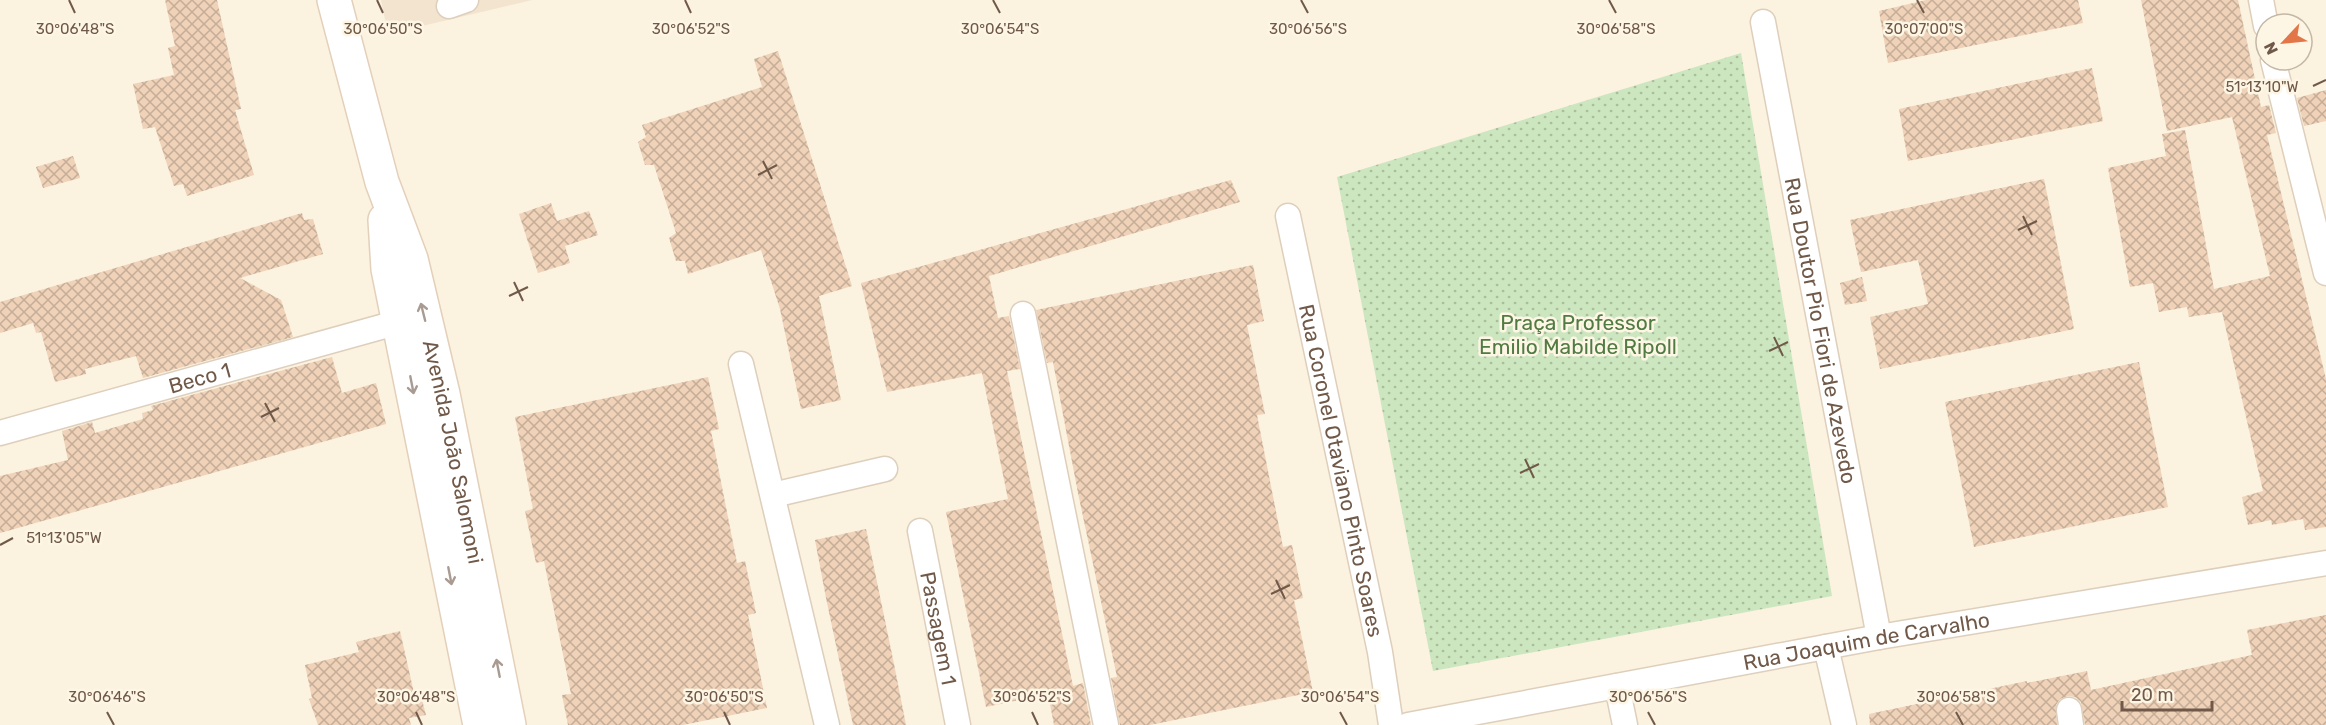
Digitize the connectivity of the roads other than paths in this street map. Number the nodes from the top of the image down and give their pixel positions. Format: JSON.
{"nodes":[{"id":1,"x":334,"y":0,"type":"edge"},
{"id":2,"x":1762,"y":22,"type":"dead end"},
{"id":3,"x":2276,"y":72,"type":"edge"},
{"id":4,"x":382,"y":182,"type":"junction"},
{"id":5,"x":1288,"y":216,"type":"dead end"},
{"id":6,"x":2326,"y":273,"type":"edge"},
{"id":7,"x":1023,"y":314,"type":"dead end"},
{"id":8,"x":399,"y":321,"type":"junction"},
{"id":9,"x":741,"y":364,"type":"dead end"},
{"id":10,"x":0,"y":433,"type":"edge"},
{"id":11,"x":885,"y":469,"type":"dead end"},
{"id":12,"x":773,"y":495,"type":"junction"},
{"id":13,"x":920,"y":531,"type":"dead end"},
{"id":14,"x":2326,"y":563,"type":"edge"},
{"id":15,"x":1879,"y":637,"type":"junction"},
{"id":16,"x":1827,"y":647,"type":"junction"},
{"id":17,"x":1617,"y":686,"type":"junction"},
{"id":18,"x":480,"y":725,"type":"edge"},
{"id":19,"x":509,"y":725,"type":"edge"},
{"id":20,"x":827,"y":725,"type":"edge"},
{"id":21,"x":958,"y":725,"type":"edge"},
{"id":22,"x":1106,"y":725,"type":"edge"},
{"id":23,"x":1391,"y":725,"type":"edge"},
{"id":24,"x":1408,"y":725,"type":"edge"},
{"id":25,"x":1625,"y":725,"type":"edge"},
{"id":26,"x":1844,"y":725,"type":"edge"}],
"edges":[{"from":1,"to":4,"type":"main road","name":"Avenida João Salomoni"},
{"from":2,"to":15,"type":"street","name":"Rua Doutor Pio Fiori de Azevedo"},
{"from":3,"to":6,"type":"street"},
{"from":4,"to":8,"type":"main road","name":"Avenida João Salomoni"},
{"from":19,"to":4,"type":"main road","name":"Avenida João Salomoni","one_way":true},
{"from":5,"to":23,"type":"street","name":"Rua Coronel Otaviano Pinto Soares"},
{"from":7,"to":22,"type":"street"},
{"from":8,"to":10,"type":"street","name":"Beco 1"},
{"from":8,"to":18,"type":"main road","name":"Avenida João Salomoni","one_way":true},
{"from":9,"to":12,"type":"street"},
{"from":11,"to":12,"type":"street"},
{"from":12,"to":20,"type":"street"},
{"from":13,"to":21,"type":"street","name":"Passagem 1"},
{"from":14,"to":15,"type":"street","name":"Rua Joaquim de Carvalho"},
{"from":15,"to":16,"type":"street","name":"Rua Joaquim de Carvalho"},
{"from":16,"to":17,"type":"street","name":"Rua Joaquim de Carvalho"},
{"from":16,"to":26,"type":"street"},
{"from":17,"to":24,"type":"street","name":"Rua Joaquim de Carvalho"},
{"from":17,"to":25,"type":"street"}]}
